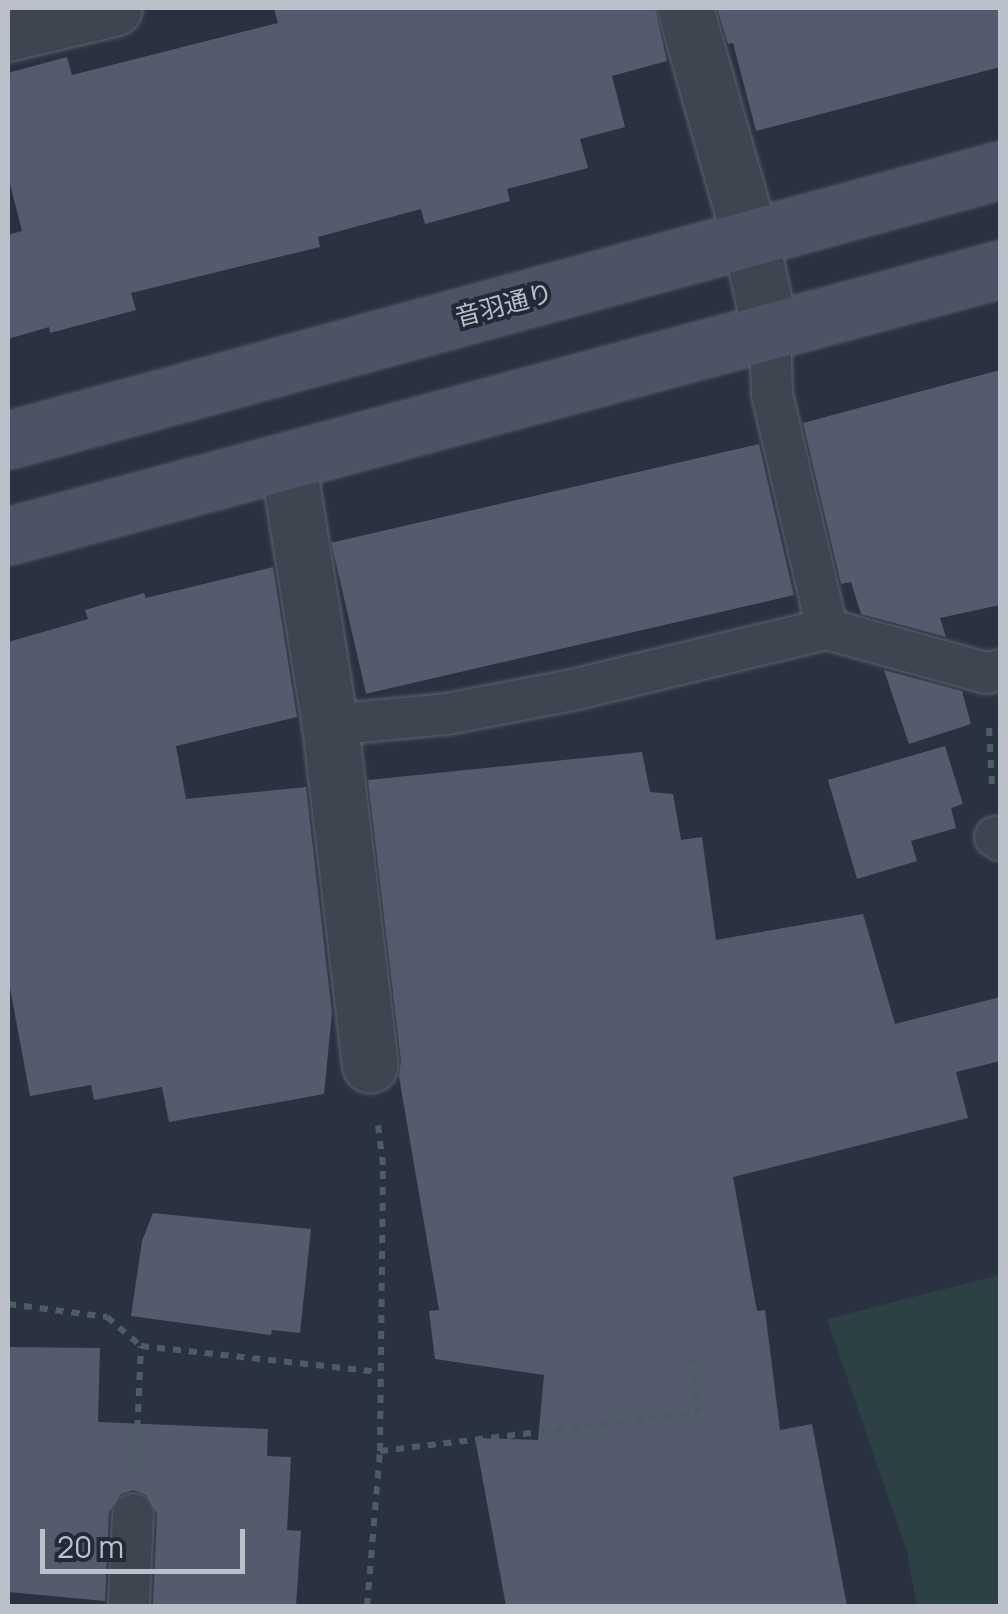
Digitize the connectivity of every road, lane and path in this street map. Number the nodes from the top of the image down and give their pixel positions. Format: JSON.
{"nodes":[{"id":1,"x":114,"y":8,"type":"edge"},
{"id":2,"x":685,"y":8,"type":"edge"},
{"id":3,"x":8,"y":33,"type":"edge"},
{"id":4,"x":1000,"y":170,"type":"edge"},
{"id":5,"x":750,"y":238,"type":"junction"},
{"id":6,"x":1000,"y":269,"type":"edge"},
{"id":7,"x":770,"y":330,"type":"junction"},
{"id":8,"x":8,"y":440,"type":"edge"},
{"id":9,"x":288,"y":464,"type":"junction"},
{"id":10,"x":8,"y":536,"type":"edge"},
{"id":11,"x":827,"y":629,"type":"junction"},
{"id":12,"x":993,"y":671,"type":"edge"},
{"id":13,"x":330,"y":725,"type":"junction"},
{"id":14,"x":998,"y":838,"type":"edge"},
{"id":15,"x":370,"y":1064,"type":"joint"},
{"id":16,"x":8,"y":1304,"type":"edge"},
{"id":17,"x":142,"y":1346,"type":"junction"},
{"id":18,"x":693,"y":1359,"type":"dead end"},
{"id":19,"x":380,"y":1372,"type":"junction"},
{"id":20,"x":380,"y":1451,"type":"junction"},
{"id":21,"x":134,"y":1514,"type":"joint"},
{"id":22,"x":129,"y":1606,"type":"edge"},
{"id":23,"x":367,"y":1606,"type":"edge"}],
"edges":[{"from":1,"to":3,"type":"street"},
{"from":2,"to":5,"type":"street"},
{"from":4,"to":5,"type":"main road","name":"音羽通り"},
{"from":5,"to":7,"type":"street"},
{"from":5,"to":8,"type":"main road","name":"音羽通り"},
{"from":6,"to":7,"type":"main road"},
{"from":7,"to":9,"type":"main road"},
{"from":7,"to":11,"type":"lane"},
{"from":9,"to":10,"type":"main road"},
{"from":9,"to":13,"type":"street"},
{"from":11,"to":12,"type":"lane"},
{"from":11,"to":13,"type":"lane"},
{"from":12,"to":14,"type":"path"},
{"from":13,"to":15,"type":"street"},
{"from":15,"to":19,"type":"path"},
{"from":16,"to":17,"type":"path"},
{"from":17,"to":19,"type":"path"},
{"from":17,"to":21,"type":"path"},
{"from":18,"to":20,"type":"path"},
{"from":19,"to":20,"type":"path"},
{"from":20,"to":23,"type":"path"},
{"from":21,"to":22,"type":"lane"}]}
